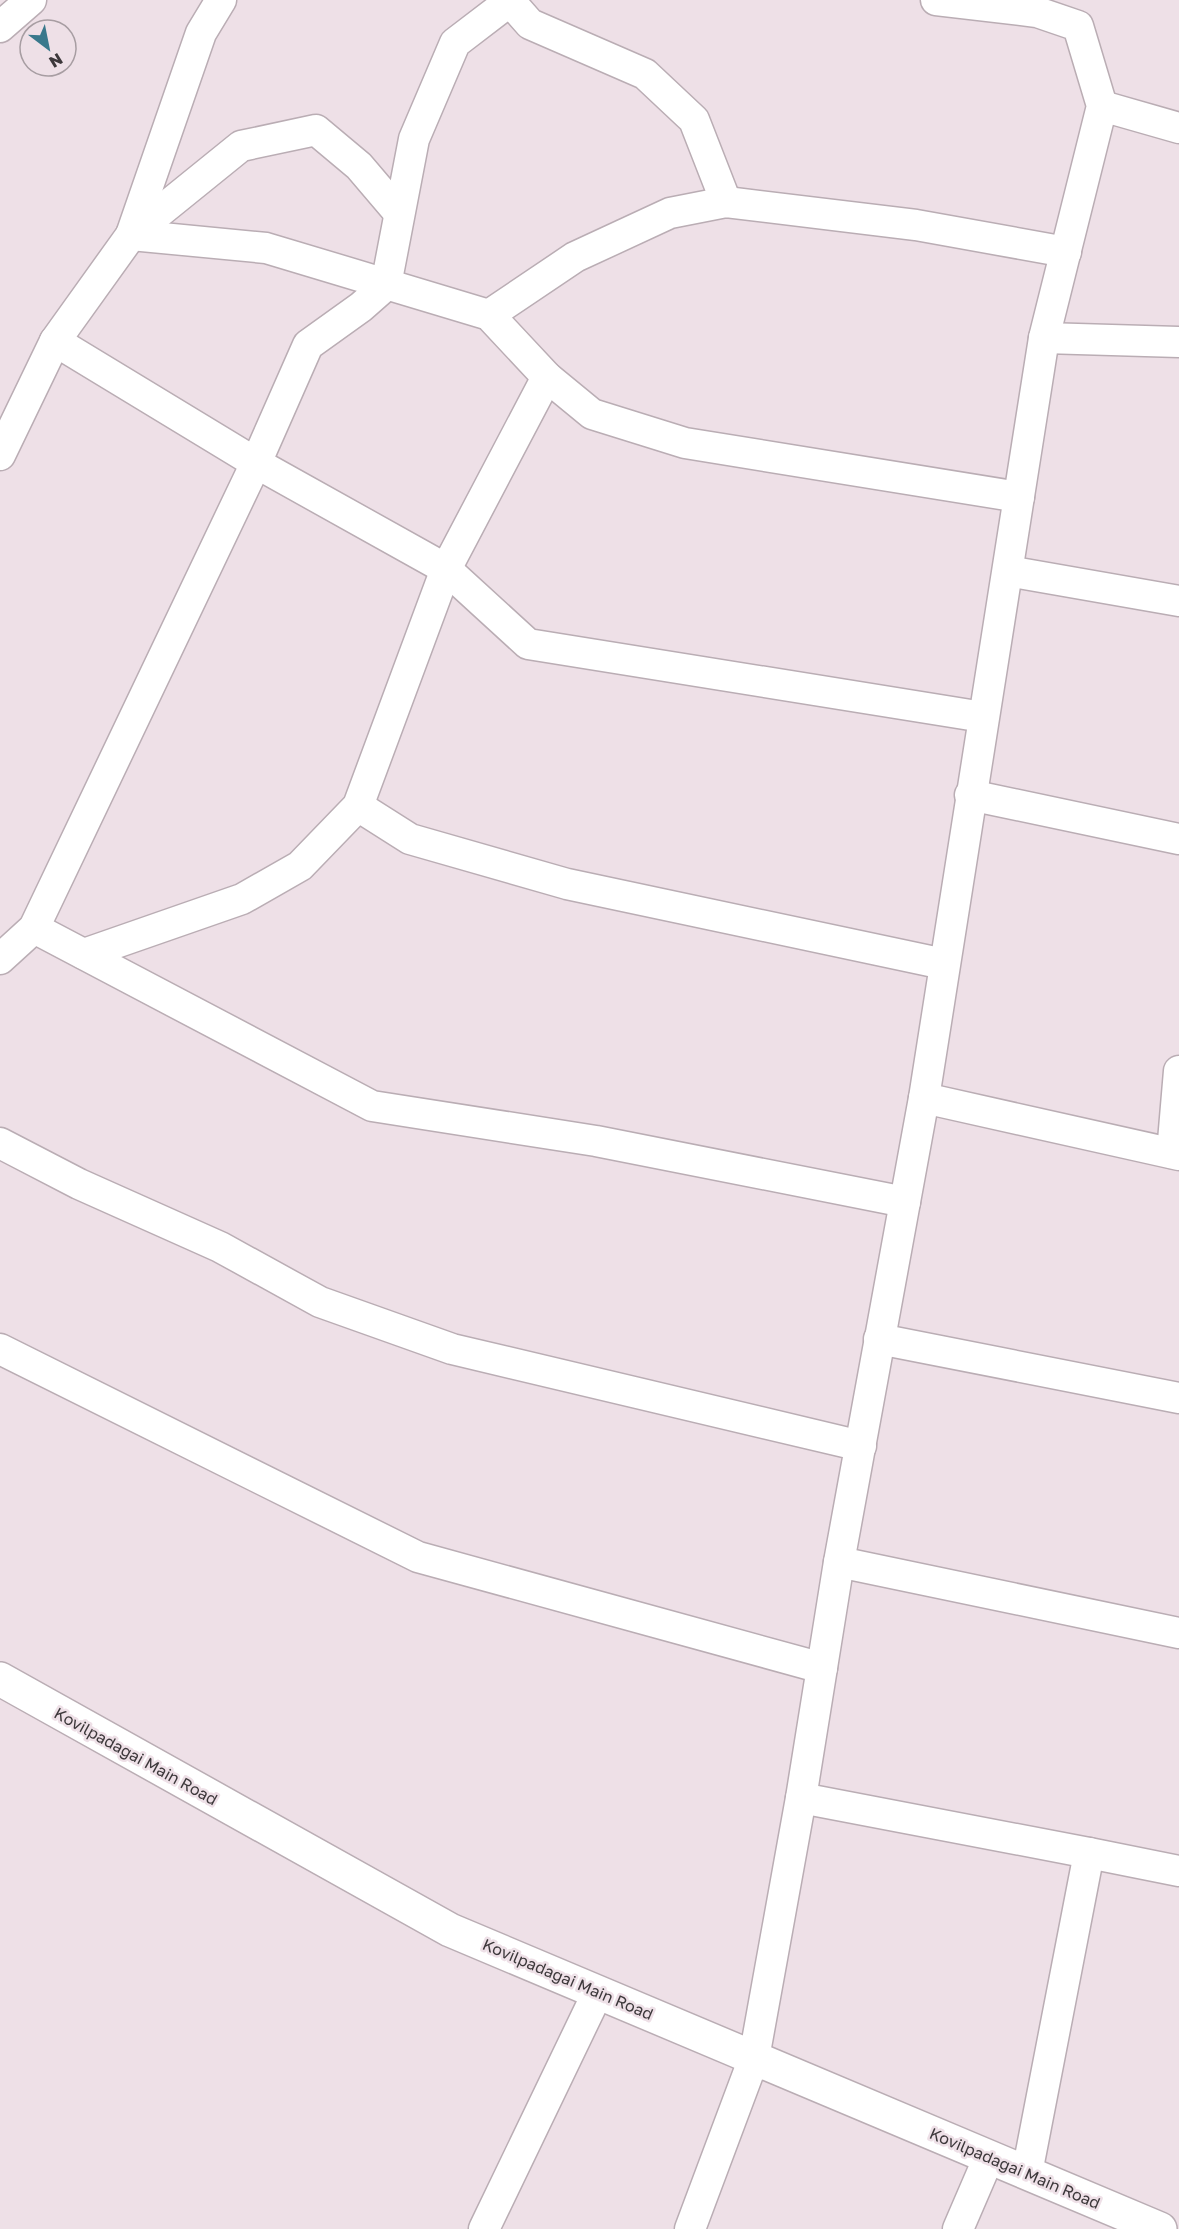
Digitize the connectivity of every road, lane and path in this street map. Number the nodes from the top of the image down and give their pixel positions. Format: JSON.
{"nodes":[{"id":1,"x":31,"y":0,"type":"edge"},
{"id":2,"x":222,"y":0,"type":"edge"},
{"id":3,"x":936,"y":0,"type":"edge"},
{"id":4,"x":510,"y":1,"type":"edge"},
{"id":5,"x":0,"y":27,"type":"edge"},
{"id":6,"x":1102,"y":106,"type":"junction"},
{"id":7,"x":1179,"y":128,"type":"edge"},
{"id":8,"x":726,"y":202,"type":"junction"},
{"id":9,"x":399,"y":213,"type":"junction"},
{"id":10,"x":131,"y":235,"type":"junction"},
{"id":11,"x":1066,"y":252,"type":"junction"},
{"id":12,"x":386,"y":285,"type":"junction"},
{"id":13,"x":489,"y":315,"type":"junction"},
{"id":14,"x":1044,"y":338,"type":"junction"},
{"id":15,"x":55,"y":341,"type":"junction"},
{"id":16,"x":1179,"y":342,"type":"edge"},
{"id":17,"x":547,"y":377,"type":"junction"},
{"id":18,"x":8,"y":423,"type":"edge"},
{"id":19,"x":0,"y":455,"type":"edge"},
{"id":20,"x":256,"y":463,"type":"junction"},
{"id":21,"x":1019,"y":497,"type":"junction"},
{"id":22,"x":446,"y":569,"type":"junction"},
{"id":23,"x":1008,"y":572,"type":"junction"},
{"id":24,"x":1179,"y":601,"type":"edge"},
{"id":25,"x":983,"y":717,"type":"junction"},
{"id":26,"x":970,"y":795,"type":"junction"},
{"id":27,"x":358,"y":806,"type":"junction"},
{"id":28,"x":1179,"y":838,"type":"edge"},
{"id":29,"x":34,"y":928,"type":"junction"},
{"id":30,"x":84,"y":954,"type":"junction"},
{"id":31,"x":0,"y":959,"type":"edge"},
{"id":32,"x":944,"y":964,"type":"junction"},
{"id":33,"x":1179,"y":1071,"type":"edge"},
{"id":34,"x":924,"y":1098,"type":"junction"},
{"id":35,"x":0,"y":1143,"type":"edge"},
{"id":36,"x":1175,"y":1154,"type":"edge"},
{"id":37,"x":905,"y":1202,"type":"junction"},
{"id":38,"x":879,"y":1339,"type":"junction"},
{"id":39,"x":0,"y":1349,"type":"edge"},
{"id":40,"x":1179,"y":1398,"type":"edge"},
{"id":41,"x":861,"y":1446,"type":"junction"},
{"id":42,"x":839,"y":1562,"type":"junction"},
{"id":43,"x":1179,"y":1633,"type":"edge"},
{"id":44,"x":822,"y":1668,"type":"junction"},
{"id":45,"x":0,"y":1679,"type":"edge"},
{"id":46,"x":801,"y":1798,"type":"junction"},
{"id":47,"x":1089,"y":1853,"type":"junction"},
{"id":48,"x":1179,"y":1871,"type":"edge"},
{"id":49,"x":598,"y":1992,"type":"junction"},
{"id":50,"x":754,"y":2058,"type":"junction"},
{"id":51,"x":989,"y":2157,"type":"junction"},
{"id":52,"x":1027,"y":2173,"type":"junction"},
{"id":53,"x":484,"y":2229,"type":"edge"},
{"id":54,"x":690,"y":2229,"type":"edge"},
{"id":55,"x":958,"y":2229,"type":"edge"},
{"id":56,"x":1160,"y":2229,"type":"edge"}],
"edges":[{"from":1,"to":5,"type":"street"},
{"from":2,"to":10,"type":"street"},
{"from":3,"to":6,"type":"street"},
{"from":4,"to":8,"type":"street"},
{"from":4,"to":9,"type":"street"},
{"from":6,"to":7,"type":"street"},
{"from":6,"to":11,"type":"street"},
{"from":8,"to":11,"type":"street"},
{"from":8,"to":13,"type":"street"},
{"from":9,"to":10,"type":"street"},
{"from":9,"to":12,"type":"street"},
{"from":10,"to":12,"type":"street"},
{"from":10,"to":15,"type":"street"},
{"from":11,"to":14,"type":"street"},
{"from":12,"to":13,"type":"street"},
{"from":12,"to":20,"type":"street"},
{"from":13,"to":17,"type":"street"},
{"from":14,"to":16,"type":"street"},
{"from":14,"to":21,"type":"street"},
{"from":15,"to":18,"type":"street"},
{"from":15,"to":20,"type":"street"},
{"from":17,"to":21,"type":"street"},
{"from":17,"to":22,"type":"street"},
{"from":18,"to":19,"type":"street"},
{"from":20,"to":22,"type":"street"},
{"from":20,"to":29,"type":"street"},
{"from":21,"to":23,"type":"street"},
{"from":22,"to":25,"type":"street"},
{"from":22,"to":27,"type":"street"},
{"from":23,"to":24,"type":"street"},
{"from":23,"to":25,"type":"street"},
{"from":25,"to":26,"type":"street"},
{"from":26,"to":28,"type":"street"},
{"from":26,"to":32,"type":"street"},
{"from":27,"to":30,"type":"street"},
{"from":27,"to":32,"type":"street"},
{"from":29,"to":30,"type":"street"},
{"from":29,"to":31,"type":"street"},
{"from":30,"to":37,"type":"street"},
{"from":32,"to":34,"type":"street"},
{"from":33,"to":36,"type":"street"},
{"from":34,"to":36,"type":"street"},
{"from":34,"to":37,"type":"street"},
{"from":35,"to":41,"type":"street"},
{"from":37,"to":38,"type":"street"},
{"from":38,"to":40,"type":"street"},
{"from":38,"to":41,"type":"street"},
{"from":39,"to":44,"type":"street"},
{"from":41,"to":42,"type":"street"},
{"from":42,"to":43,"type":"street"},
{"from":42,"to":44,"type":"street"},
{"from":44,"to":46,"type":"street"},
{"from":45,"to":49,"type":"street","name":"Kovilpadagai Main Road"},
{"from":46,"to":47,"type":"street"},
{"from":46,"to":50,"type":"street"},
{"from":47,"to":48,"type":"street"},
{"from":47,"to":52,"type":"street"},
{"from":49,"to":50,"type":"street","name":"Kovilpadagai Main Road"},
{"from":49,"to":53,"type":"street"},
{"from":50,"to":51,"type":"street","name":"Kovilpadagai Main Road"},
{"from":50,"to":54,"type":"street"},
{"from":51,"to":52,"type":"street","name":"Kovilpadagai Main Road"},
{"from":51,"to":55,"type":"street"},
{"from":52,"to":56,"type":"street","name":"Kovilpadagai Main Road"}]}
